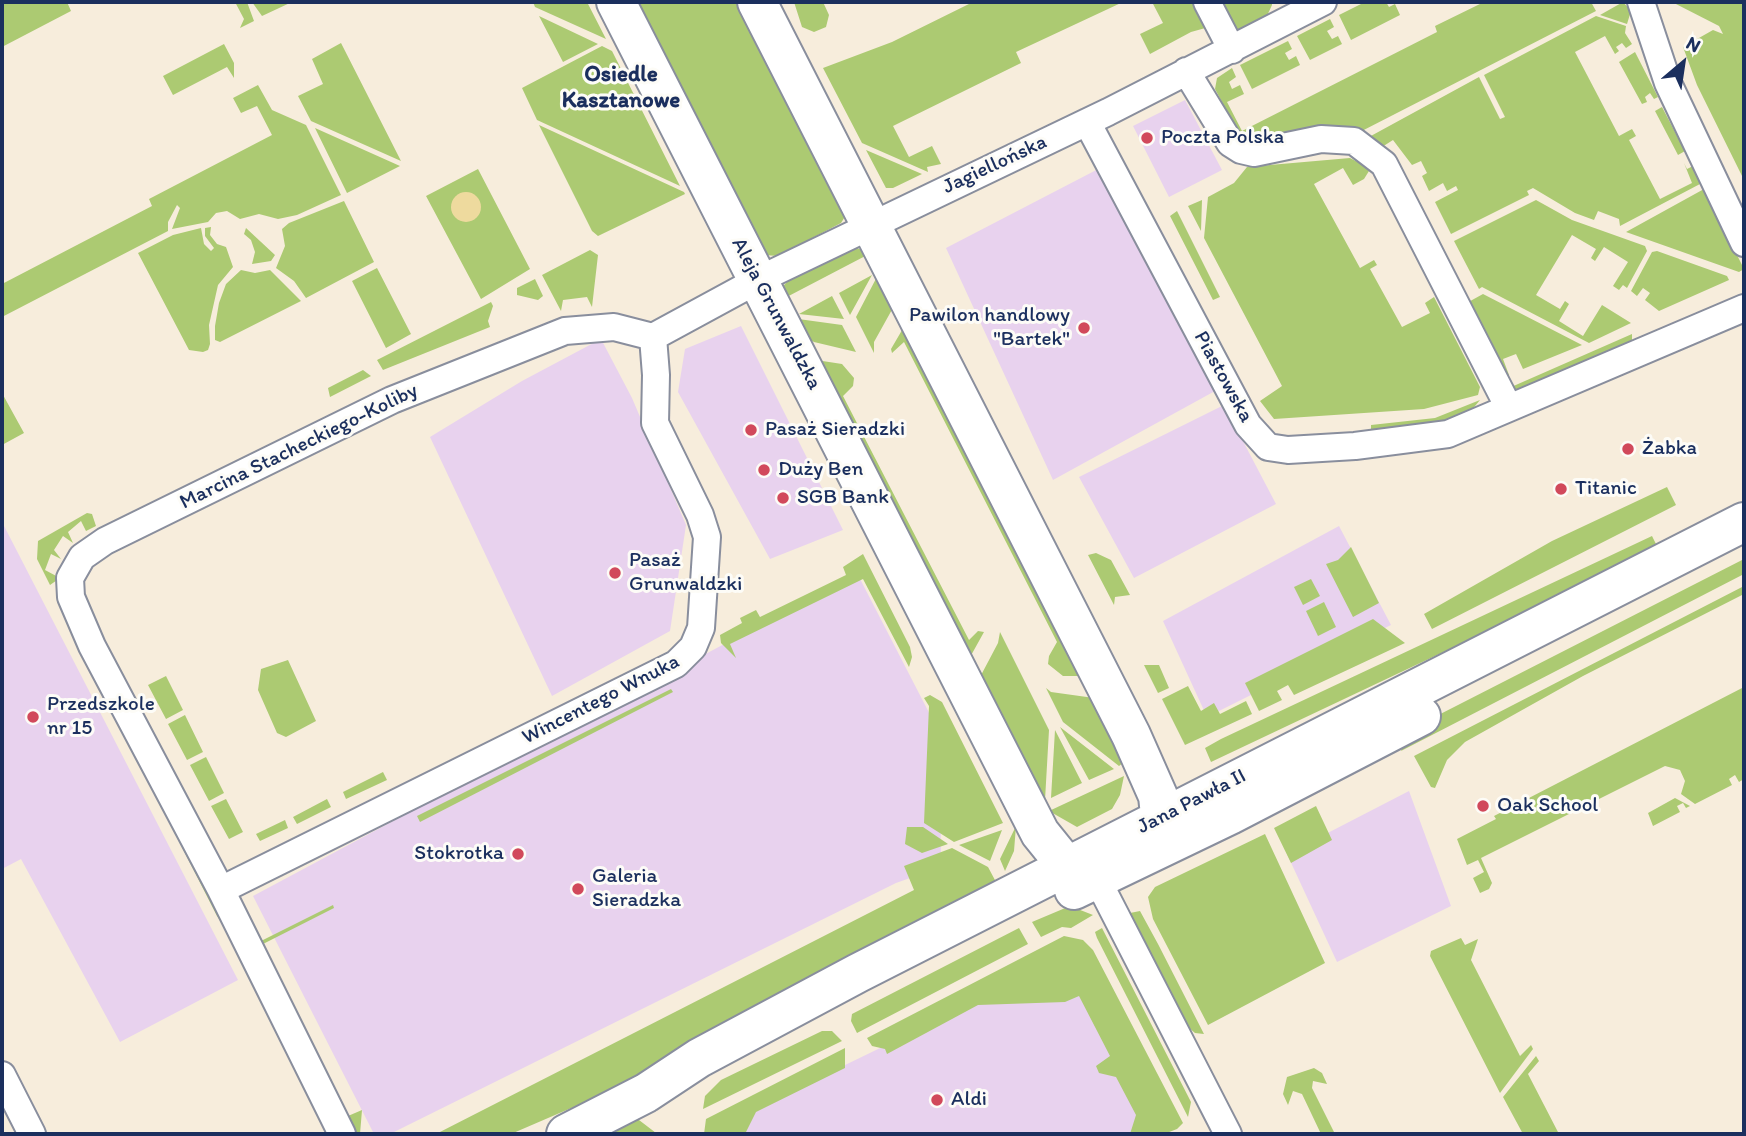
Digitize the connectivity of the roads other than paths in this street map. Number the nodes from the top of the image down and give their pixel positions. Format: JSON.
{"nodes":[{"id":1,"x":616,"y":2,"type":"edge"},
{"id":2,"x":757,"y":2,"type":"edge"},
{"id":3,"x":1207,"y":2,"type":"edge"},
{"id":4,"x":1323,"y":2,"type":"edge"},
{"id":5,"x":1641,"y":2,"type":"edge"},
{"id":6,"x":1286,"y":10,"type":"edge"},
{"id":7,"x":1232,"y":50,"type":"junction"},
{"id":8,"x":1186,"y":71,"type":"junction"},
{"id":9,"x":1087,"y":122,"type":"junction"},
{"id":10,"x":871,"y":224,"type":"junction"},
{"id":11,"x":1744,"y":243,"type":"edge"},
{"id":12,"x":758,"y":280,"type":"junction"},
{"id":13,"x":1744,"y":308,"type":"edge"},
{"id":14,"x":653,"y":337,"type":"junction"},
{"id":15,"x":1509,"y":408,"type":"junction"},
{"id":16,"x":1744,"y":522,"type":"edge"},
{"id":17,"x":1744,"y":549,"type":"edge"},
{"id":18,"x":1131,"y":735,"type":"junction"},
{"id":19,"x":1276,"y":760,"type":"junction"},
{"id":20,"x":1030,"y":813,"type":"junction"},
{"id":21,"x":1161,"y":817,"type":"junction"},
{"id":22,"x":1142,"y":858,"type":"junction"},
{"id":23,"x":1083,"y":873,"type":"junction"},
{"id":24,"x":221,"y":890,"type":"junction"},
{"id":25,"x":986,"y":907,"type":"junction"},
{"id":26,"x":2,"y":1075,"type":"edge"},
{"id":27,"x":646,"y":1093,"type":"junction"},
{"id":28,"x":32,"y":1134,"type":"edge"},
{"id":29,"x":342,"y":1134,"type":"edge"},
{"id":30,"x":566,"y":1134,"type":"edge"},
{"id":31,"x":1228,"y":1134,"type":"edge"}],
"edges":[{"from":1,"to":12,"type":"main road","name":"Aleja Grunwaldzka"},
{"from":2,"to":10,"type":"main road"},
{"from":3,"to":7,"type":"street"},
{"from":4,"to":6,"type":"street","name":"Jagiellońska"},
{"from":5,"to":11,"type":"street"},
{"from":6,"to":7,"type":"street","name":"Jagiellońska"},
{"from":7,"to":8,"type":"street","name":"Jagiellońska"},
{"from":8,"to":9,"type":"street","name":"Jagiellońska"},
{"from":8,"to":15,"type":"street"},
{"from":9,"to":10,"type":"street","name":"Jagiellońska"},
{"from":9,"to":15,"type":"street","name":"Piastowska"},
{"from":10,"to":12,"type":"street","name":"Jagiellońska"},
{"from":10,"to":18,"type":"main road"},
{"from":12,"to":14,"type":"street"},
{"from":12,"to":20,"type":"main road","name":"Aleja Grunwaldzka"},
{"from":13,"to":15,"type":"street","name":"Piastowska"},
{"from":14,"to":24,"type":"street","name":"Wincentego Wnuka"},
{"from":14,"to":24,"type":"street","name":"Marcina Stacheckiego-Koliby"},
{"from":16,"to":19,"type":"main road","name":"Jana Pawła II"},
{"from":17,"to":22,"type":"main road","name":"Jana Pawła II"},
{"from":18,"to":19,"type":"main road"},
{"from":18,"to":21,"type":"main road"},
{"from":19,"to":21,"type":"main road","name":"Jana Pawła II"},
{"from":20,"to":23,"type":"main road","name":"Aleja Grunwaldzka"},
{"from":20,"to":25,"type":"main road"},
{"from":21,"to":22,"type":"main road"},
{"from":21,"to":23,"type":"main road","name":"Jana Pawła II"},
{"from":22,"to":23,"type":"main road","name":"Jana Pawła II"},
{"from":23,"to":25,"type":"main road","name":"Jana Pawła II"},
{"from":23,"to":27,"type":"main road","name":"Jana Pawła II"},
{"from":23,"to":31,"type":"street"},
{"from":24,"to":29,"type":"street","name":"Marcina Stacheckiego-Koliby"},
{"from":25,"to":27,"type":"main road","name":"Jana Pawła II"},
{"from":26,"to":28,"type":"street"},
{"from":27,"to":30,"type":"main road","name":"Jana Pawła II"}]}
